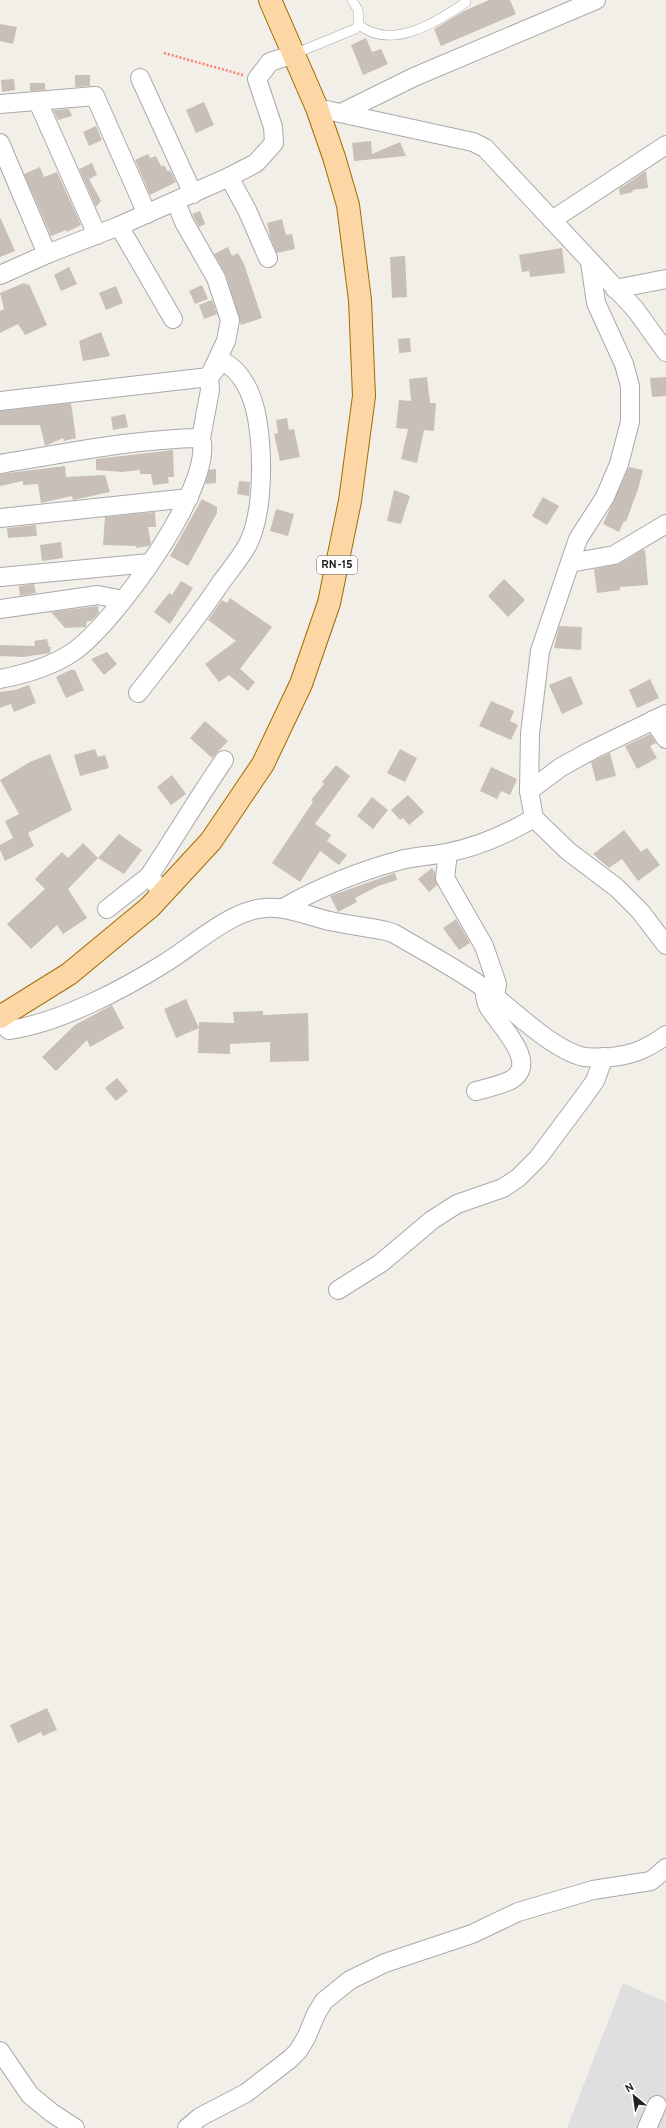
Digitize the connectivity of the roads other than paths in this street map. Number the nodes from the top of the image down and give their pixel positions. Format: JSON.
{"nodes":[{"id":1,"x":270,"y":0,"type":"edge"},
{"id":2,"x":352,"y":0,"type":"edge"},
{"id":3,"x":596,"y":0,"type":"edge"},
{"id":4,"x":466,"y":2,"type":"dead end"},
{"id":5,"x":359,"y":25,"type":"junction"},
{"id":6,"x":294,"y":54,"type":"junction"},
{"id":7,"x":140,"y":78,"type":"dead end"},
{"id":8,"x":38,"y":102,"type":"junction"},
{"id":9,"x":0,"y":104,"type":"edge"},
{"id":10,"x":317,"y":108,"type":"junction"},
{"id":11,"x":341,"y":113,"type":"junction"},
{"id":12,"x":0,"y":143,"type":"edge"},
{"id":13,"x":666,"y":145,"type":"edge"},
{"id":14,"x":229,"y":178,"type":"junction"},
{"id":15,"x":193,"y":194,"type":"junction"},
{"id":16,"x":176,"y":202,"type":"junction"},
{"id":17,"x":147,"y":214,"type":"junction"},
{"id":18,"x":552,"y":220,"type":"junction"},
{"id":19,"x":119,"y":226,"type":"junction"},
{"id":20,"x":97,"y":235,"type":"junction"},
{"id":21,"x":47,"y":254,"type":"junction"},
{"id":22,"x":268,"y":258,"type":"dead end"},
{"id":23,"x":590,"y":262,"type":"junction"},
{"id":24,"x":1,"y":271,"type":"edge"},
{"id":25,"x":666,"y":279,"type":"edge"},
{"id":26,"x":615,"y":288,"type":"junction"},
{"id":27,"x":174,"y":319,"type":"dead end"},
{"id":28,"x":666,"y":352,"type":"edge"},
{"id":29,"x":209,"y":377,"type":"junction"},
{"id":30,"x":0,"y":401,"type":"edge"},
{"id":31,"x":201,"y":438,"type":"junction"},
{"id":32,"x":0,"y":464,"type":"edge"},
{"id":33,"x":189,"y":498,"type":"junction"},
{"id":34,"x":0,"y":518,"type":"edge"},
{"id":35,"x":666,"y":524,"type":"edge"},
{"id":36,"x":150,"y":563,"type":"junction"},
{"id":37,"x":570,"y":563,"type":"junction"},
{"id":38,"x":0,"y":577,"type":"edge"},
{"id":39,"x":123,"y":600,"type":"junction"},
{"id":40,"x":0,"y":609,"type":"edge"},
{"id":41,"x":0,"y":679,"type":"edge"},
{"id":42,"x":138,"y":693,"type":"dead end"},
{"id":43,"x":660,"y":718,"type":"edge"},
{"id":44,"x":666,"y":739,"type":"edge"},
{"id":45,"x":224,"y":760,"type":"dead end"},
{"id":46,"x":529,"y":791,"type":"junction"},
{"id":47,"x":534,"y":818,"type":"junction"},
{"id":48,"x":448,"y":853,"type":"junction"},
{"id":49,"x":149,"y":876,"type":"junction"},
{"id":50,"x":163,"y":893,"type":"junction"},
{"id":51,"x":283,"y":908,"type":"junction"},
{"id":52,"x":107,"y":909,"type":"dead end"},
{"id":53,"x":666,"y":946,"type":"edge"},
{"id":54,"x":489,"y":993,"type":"junction"},
{"id":55,"x":0,"y":1017,"type":"edge"},
{"id":56,"x":0,"y":1022,"type":"edge"},
{"id":57,"x":666,"y":1035,"type":"edge"},
{"id":58,"x":604,"y":1057,"type":"junction"},
{"id":59,"x":476,"y":1091,"type":"dead end"},
{"id":60,"x":338,"y":1290,"type":"dead end"},
{"id":61,"x":666,"y":1868,"type":"edge"},
{"id":62,"x":0,"y":2051,"type":"edge"},
{"id":63,"x":657,"y":2105,"type":"dead end"},
{"id":64,"x":75,"y":2128,"type":"edge"},
{"id":65,"x":187,"y":2128,"type":"edge"},
{"id":66,"x":647,"y":2128,"type":"edge"}],
"edges":[{"from":1,"to":6,"type":"main road","number":"RN-15"},
{"from":2,"to":5,"type":"lane"},
{"from":3,"to":11,"type":"street"},
{"from":4,"to":5,"type":"lane"},
{"from":5,"to":6,"type":"lane"},
{"from":6,"to":10,"type":"main road","number":"RN-15"},
{"from":6,"to":14,"type":"street"},
{"from":7,"to":15,"type":"street"},
{"from":8,"to":9,"type":"street"},
{"from":8,"to":17,"type":"street"},
{"from":8,"to":20,"type":"street"},
{"from":10,"to":11,"type":"street"},
{"from":10,"to":50,"type":"main road","number":"RN-15"},
{"from":11,"to":18,"type":"street"},
{"from":12,"to":21,"type":"street"},
{"from":13,"to":18,"type":"street"},
{"from":14,"to":15,"type":"street"},
{"from":14,"to":22,"type":"street"},
{"from":15,"to":16,"type":"street"},
{"from":16,"to":17,"type":"street"},
{"from":16,"to":29,"type":"street"},
{"from":17,"to":19,"type":"street"},
{"from":18,"to":23,"type":"street"},
{"from":19,"to":20,"type":"street"},
{"from":19,"to":27,"type":"street"},
{"from":20,"to":21,"type":"street"},
{"from":21,"to":24,"type":"street"},
{"from":23,"to":26,"type":"street"},
{"from":23,"to":37,"type":"street"},
{"from":25,"to":26,"type":"street"},
{"from":26,"to":28,"type":"street"},
{"from":29,"to":30,"type":"street"},
{"from":29,"to":31,"type":"street"},
{"from":29,"to":42,"type":"street"},
{"from":31,"to":32,"type":"street"},
{"from":31,"to":33,"type":"street"},
{"from":33,"to":34,"type":"street"},
{"from":33,"to":36,"type":"street"},
{"from":35,"to":37,"type":"street"},
{"from":36,"to":38,"type":"street"},
{"from":36,"to":39,"type":"street"},
{"from":37,"to":46,"type":"street"},
{"from":39,"to":40,"type":"street"},
{"from":39,"to":41,"type":"street"},
{"from":43,"to":44,"type":"street"},
{"from":43,"to":46,"type":"street"},
{"from":45,"to":49,"type":"street"},
{"from":46,"to":47,"type":"street"},
{"from":47,"to":48,"type":"street"},
{"from":47,"to":53,"type":"street"},
{"from":48,"to":51,"type":"street"},
{"from":48,"to":54,"type":"street"},
{"from":49,"to":50,"type":"street"},
{"from":49,"to":52,"type":"street"},
{"from":50,"to":55,"type":"main road","number":"RN-15"},
{"from":51,"to":54,"type":"street"},
{"from":51,"to":56,"type":"street"},
{"from":54,"to":58,"type":"street"},
{"from":54,"to":59,"type":"street"},
{"from":57,"to":58,"type":"street"},
{"from":58,"to":60,"type":"street"},
{"from":61,"to":65,"type":"street"},
{"from":62,"to":64,"type":"street"},
{"from":63,"to":66,"type":"street"}]}
